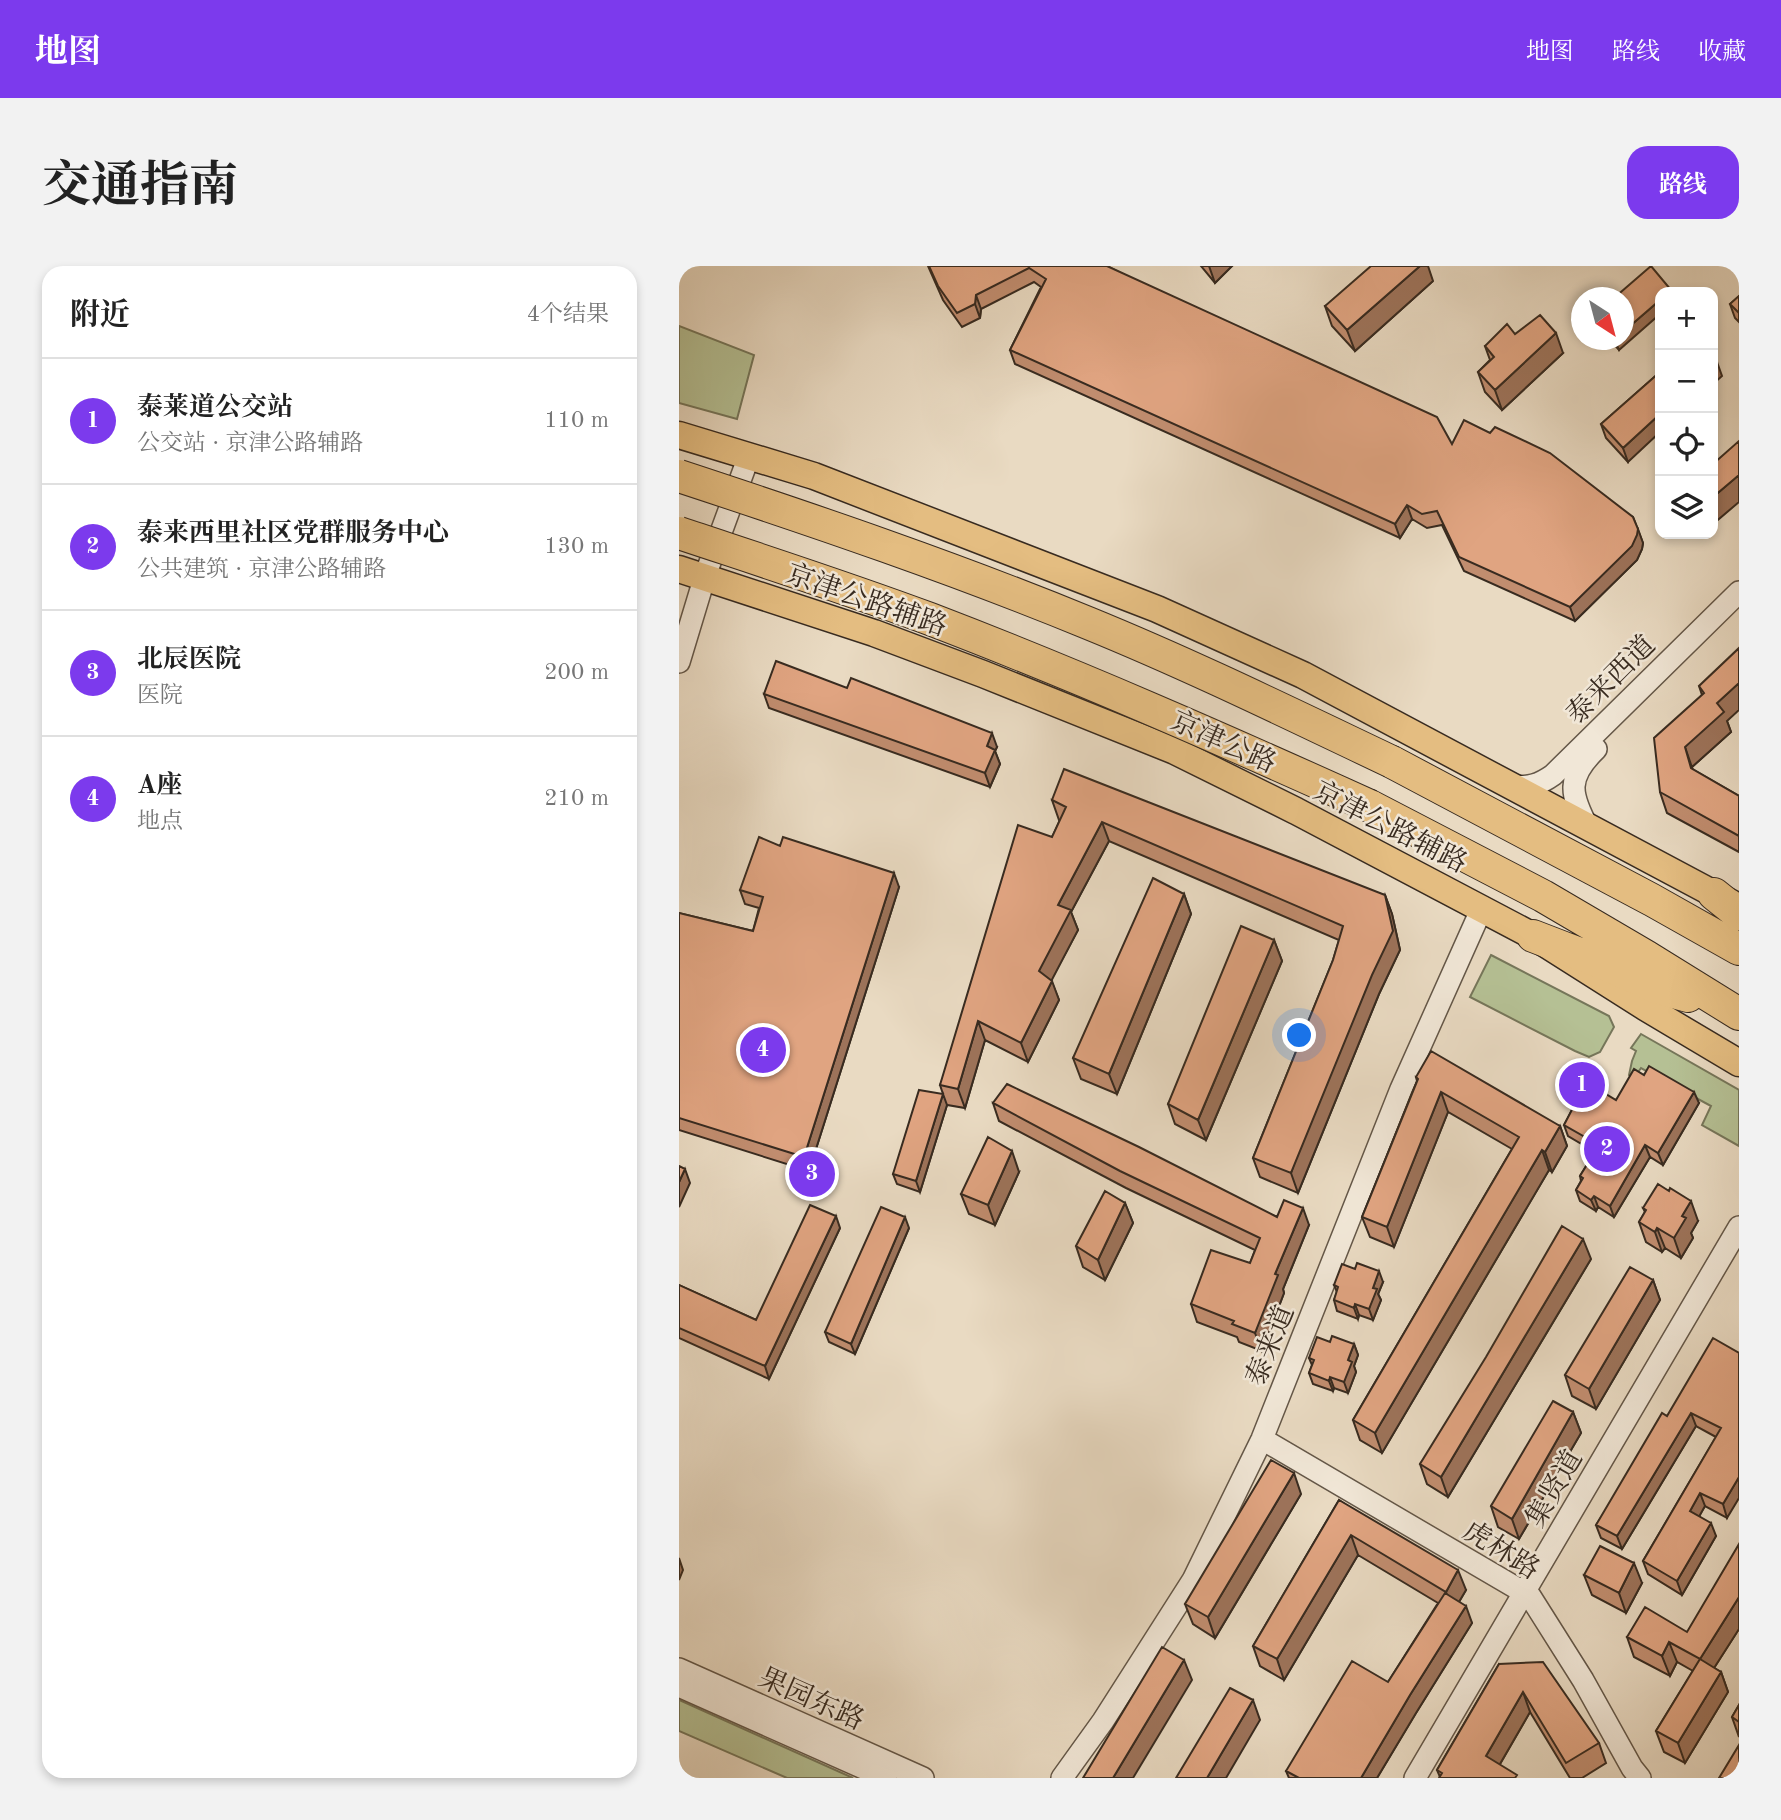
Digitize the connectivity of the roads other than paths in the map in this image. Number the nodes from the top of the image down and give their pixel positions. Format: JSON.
{"nodes":[{"id":1,"x":679,"y":435,"type":"edge"},
{"id":2,"x":749,"y":456,"type":"junction"},
{"id":3,"x":679,"y":476,"type":"edge"},
{"id":4,"x":679,"y":533,"type":"edge"},
{"id":5,"x":679,"y":569,"type":"edge"},
{"id":6,"x":705,"y":576,"type":"junction"},
{"id":7,"x":1739,"y":592,"type":"edge"},
{"id":8,"x":1739,"y":611,"type":"edge"},
{"id":9,"x":679,"y":662,"type":"edge"},
{"id":10,"x":1511,"y":786,"type":"junction"},
{"id":11,"x":1588,"y":828,"type":"junction"},
{"id":12,"x":1727,"y":900,"type":"edge"},
{"id":13,"x":1482,"y":908,"type":"junction"},
{"id":14,"x":1739,"y":914,"type":"edge"},
{"id":15,"x":1533,"y":936,"type":"junction"},
{"id":16,"x":1739,"y":949,"type":"edge"},
{"id":17,"x":1739,"y":1014,"type":"edge"},
{"id":18,"x":1739,"y":1063,"type":"edge"},
{"id":19,"x":1739,"y":1227,"type":"edge"},
{"id":20,"x":1739,"y":1244,"type":"edge"},
{"id":21,"x":1262,"y":1439,"type":"junction"},
{"id":22,"x":1527,"y":1594,"type":"junction"},
{"id":23,"x":679,"y":1669,"type":"edge"},
{"id":24,"x":679,"y":1686,"type":"edge"},
{"id":25,"x":886,"y":1778,"type":"edge"},
{"id":26,"x":923,"y":1778,"type":"edge"},
{"id":27,"x":1062,"y":1778,"type":"edge"},
{"id":28,"x":1415,"y":1778,"type":"edge"},
{"id":29,"x":1424,"y":1778,"type":"edge"},
{"id":30,"x":1640,"y":1778,"type":"edge"}],
"edges":[{"from":1,"to":2,"type":"main road"},
{"from":2,"to":6,"type":"street"},
{"from":2,"to":10,"type":"main road"},
{"from":3,"to":16,"type":"highway","name":"京津公路","bridge":true},
{"from":4,"to":17,"type":"highway","name":"京津公路","bridge":true},
{"from":5,"to":6,"type":"main road","name":"京津公路辅路"},
{"from":6,"to":9,"type":"street"},
{"from":6,"to":13,"type":"main road","name":"京津公路辅路"},
{"from":7,"to":10,"type":"street","name":"泰来西道"},
{"from":8,"to":11,"type":"street","name":"泰来西道"},
{"from":10,"to":11,"type":"main road"},
{"from":11,"to":12,"type":"main road"},
{"from":12,"to":14,"type":"highway"},
{"from":13,"to":15,"type":"main road","name":"京津公路辅路"},
{"from":13,"to":21,"type":"street","name":"泰来道"},
{"from":15,"to":17,"type":"highway"},
{"from":15,"to":18,"type":"main road","name":"京津公路辅路"},
{"from":19,"to":22,"type":"street","name":"集贤道"},
{"from":20,"to":22,"type":"street","name":"集贤道"},
{"from":21,"to":22,"type":"street","name":"虎林路"},
{"from":21,"to":27,"type":"street","name":"泰来道"},
{"from":22,"to":28,"type":"street","name":"集贤道"},
{"from":22,"to":29,"type":"street","name":"集贤道"},
{"from":22,"to":30,"type":"street","name":"虎林路"},
{"from":23,"to":26,"type":"street","name":"果园东路"},
{"from":24,"to":25,"type":"street","name":"果园东路"}]}
